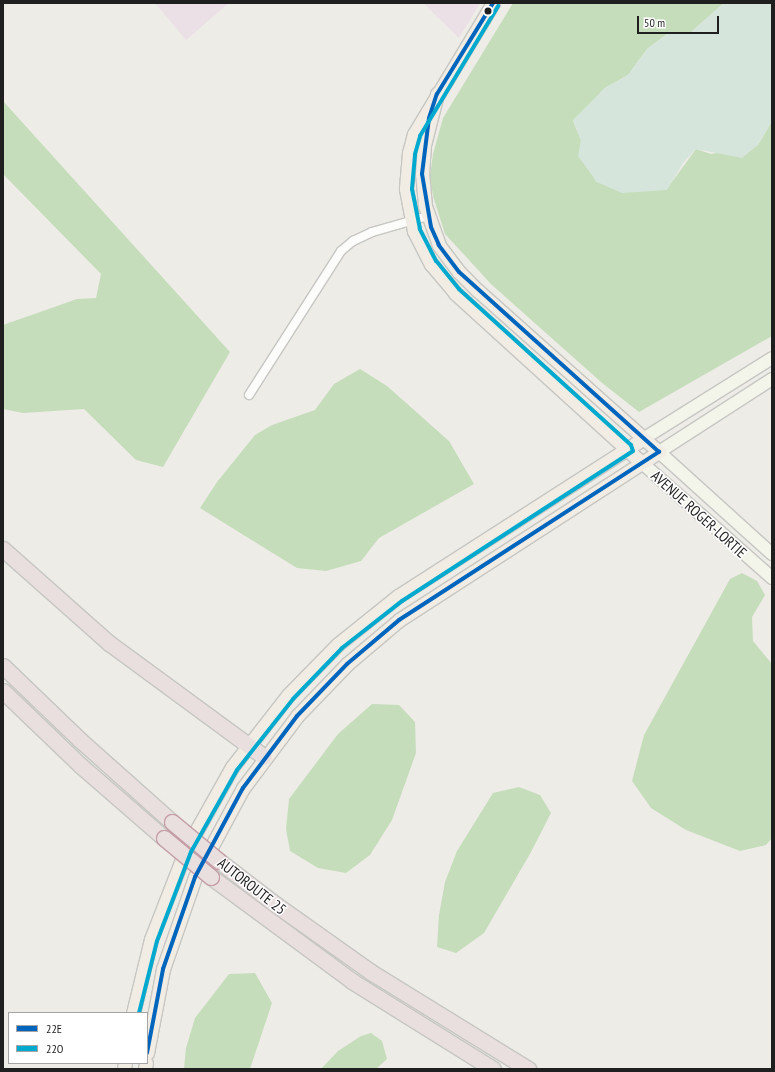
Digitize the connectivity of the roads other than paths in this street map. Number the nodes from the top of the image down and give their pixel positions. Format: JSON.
{"nodes":[{"id":1,"x":493,"y":3,"type":"edge"},
{"id":2,"x":437,"y":94,"type":"junction"},
{"id":3,"x":428,"y":216,"type":"junction"},
{"id":4,"x":411,"y":220,"type":"junction"},
{"id":5,"x":772,"y":358,"type":"edge"},
{"id":6,"x":772,"y":379,"type":"edge"},
{"id":7,"x":249,"y":395,"type":"dead end"},
{"id":8,"x":644,"y":439,"type":"junction"},
{"id":9,"x":627,"y":449,"type":"junction"},
{"id":10,"x":659,"y":452,"type":"junction"},
{"id":11,"x":641,"y":462,"type":"junction"},
{"id":12,"x":3,"y":549,"type":"edge"},
{"id":13,"x":772,"y":554,"type":"edge"},
{"id":14,"x":772,"y":578,"type":"edge"},
{"id":15,"x":3,"y":666,"type":"edge"},
{"id":16,"x":3,"y":691,"type":"edge"},
{"id":17,"x":247,"y":745,"type":"junction"},
{"id":18,"x":264,"y":757,"type":"junction"},
{"id":19,"x":132,"y":1012,"type":"edge"},
{"id":20,"x":148,"y":1048,"type":"edge"},
{"id":21,"x":493,"y":1069,"type":"edge"},
{"id":22,"x":528,"y":1069,"type":"edge"}],
"edges":[{"from":1,"to":2,"type":"main road"},
{"from":2,"to":3,"type":"main road","name":"AVENUE ROGER-LORTIE"},
{"from":2,"to":4,"type":"main road","name":"AVENUE ROGER-LORTIE"},
{"from":3,"to":4,"type":"street"},
{"from":3,"to":8,"type":"main road","name":"AVENUE ROGER-LORTIE"},
{"from":4,"to":7,"type":"street"},
{"from":4,"to":9,"type":"main road","name":"AVENUE ROGER-LORTIE"},
{"from":5,"to":8,"type":"street"},
{"from":6,"to":10,"type":"street"},
{"from":8,"to":9,"type":"main road"},
{"from":8,"to":10,"type":"main road","name":"AVENUE ROGER-LORTIE"},
{"from":9,"to":11,"type":"main road","name":"AVENUE ROGER-LORTIE"},
{"from":9,"to":17,"type":"main road"},
{"from":10,"to":11,"type":"main road"},
{"from":10,"to":13,"type":"street","name":"AVENUE ROGER-LORTIE"},
{"from":11,"to":14,"type":"street","name":"AVENUE ROGER-LORTIE"},
{"from":11,"to":18,"type":"main road"},
{"from":12,"to":17,"type":"highway"},
{"from":15,"to":22,"type":"highway","name":"AUTOROUTE 25","bridge":true},
{"from":16,"to":21,"type":"highway","name":"AUTOROUTE 25","bridge":true},
{"from":17,"to":18,"type":"highway"},
{"from":17,"to":19,"type":"main road"},
{"from":18,"to":20,"type":"main road"}]}
